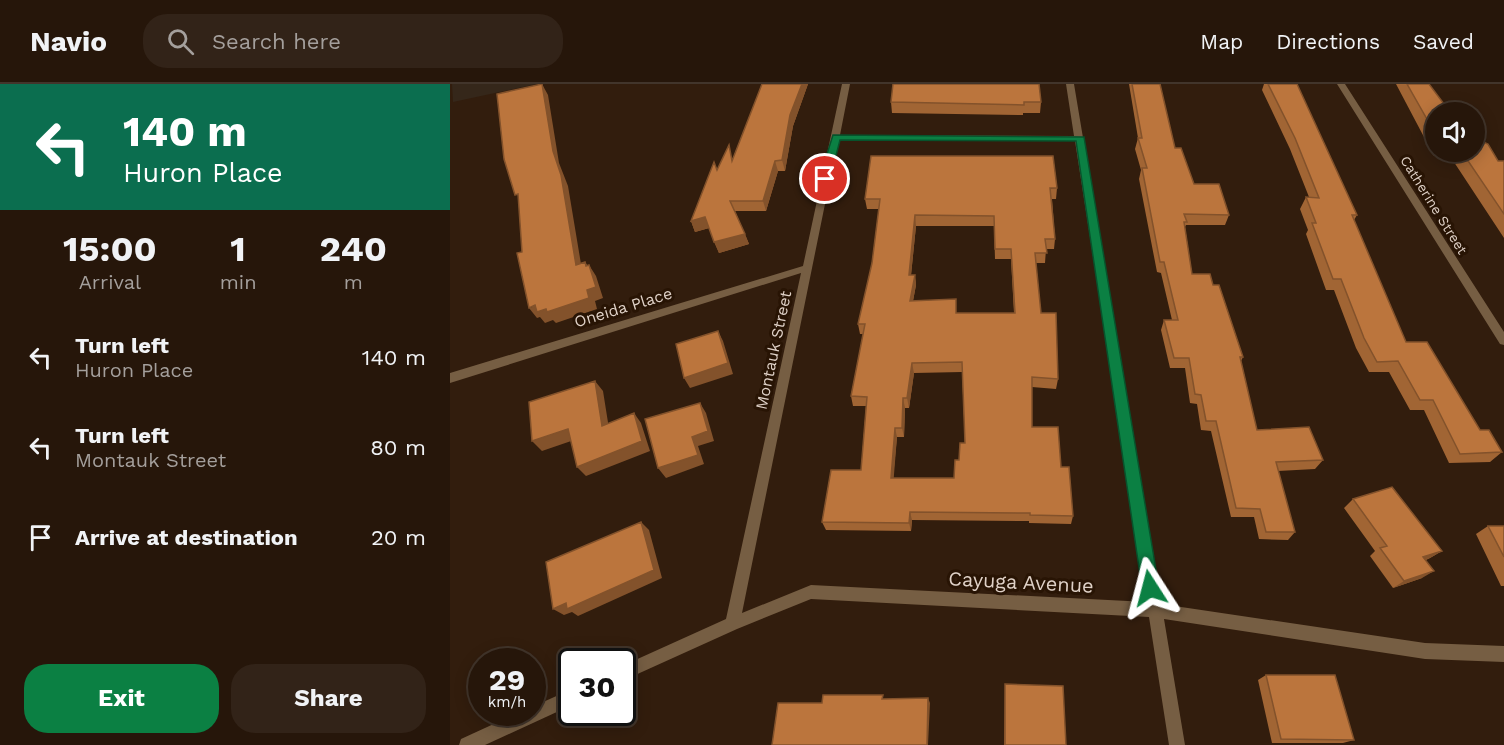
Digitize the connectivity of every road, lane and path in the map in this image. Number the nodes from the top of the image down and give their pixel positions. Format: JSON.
{"nodes":[{"id":1,"x":846,"y":84,"type":"edge"},
{"id":2,"x":1070,"y":84,"type":"edge"},
{"id":3,"x":1341,"y":84,"type":"edge"},
{"id":4,"x":836,"y":137,"type":"junction"},
{"id":5,"x":1080,"y":139,"type":"junction"},
{"id":6,"x":807,"y":268,"type":"junction"},
{"id":7,"x":1504,"y":341,"type":"edge"},
{"id":8,"x":450,"y":378,"type":"edge"},
{"id":9,"x":1154,"y":610,"type":"junction"},
{"id":10,"x":732,"y":624,"type":"junction"},
{"id":11,"x":1504,"y":654,"type":"edge"},
{"id":12,"x":636,"y":668,"type":"edge"},
{"id":13,"x":558,"y":703,"type":"edge"},
{"id":14,"x":467,"y":745,"type":"edge"},
{"id":15,"x":1177,"y":745,"type":"edge"}],
"edges":[{"from":1,"to":4,"type":"street","name":"Montauk Street"},
{"from":2,"to":5,"type":"street"},
{"from":3,"to":7,"type":"street","name":"Catherine Street"},
{"from":4,"to":5,"type":"street"},
{"from":4,"to":6,"type":"street","name":"Montauk Street"},
{"from":5,"to":9,"type":"street"},
{"from":6,"to":8,"type":"street","name":"Oneida Place"},
{"from":6,"to":10,"type":"street","name":"Montauk Street"},
{"from":9,"to":10,"type":"street","name":"Cayuga Avenue"},
{"from":9,"to":11,"type":"street","name":"Cayuga Avenue"},
{"from":9,"to":15,"type":"street"},
{"from":10,"to":12,"type":"street","name":"Cayuga Avenue"},
{"from":13,"to":14,"type":"street"}]}
